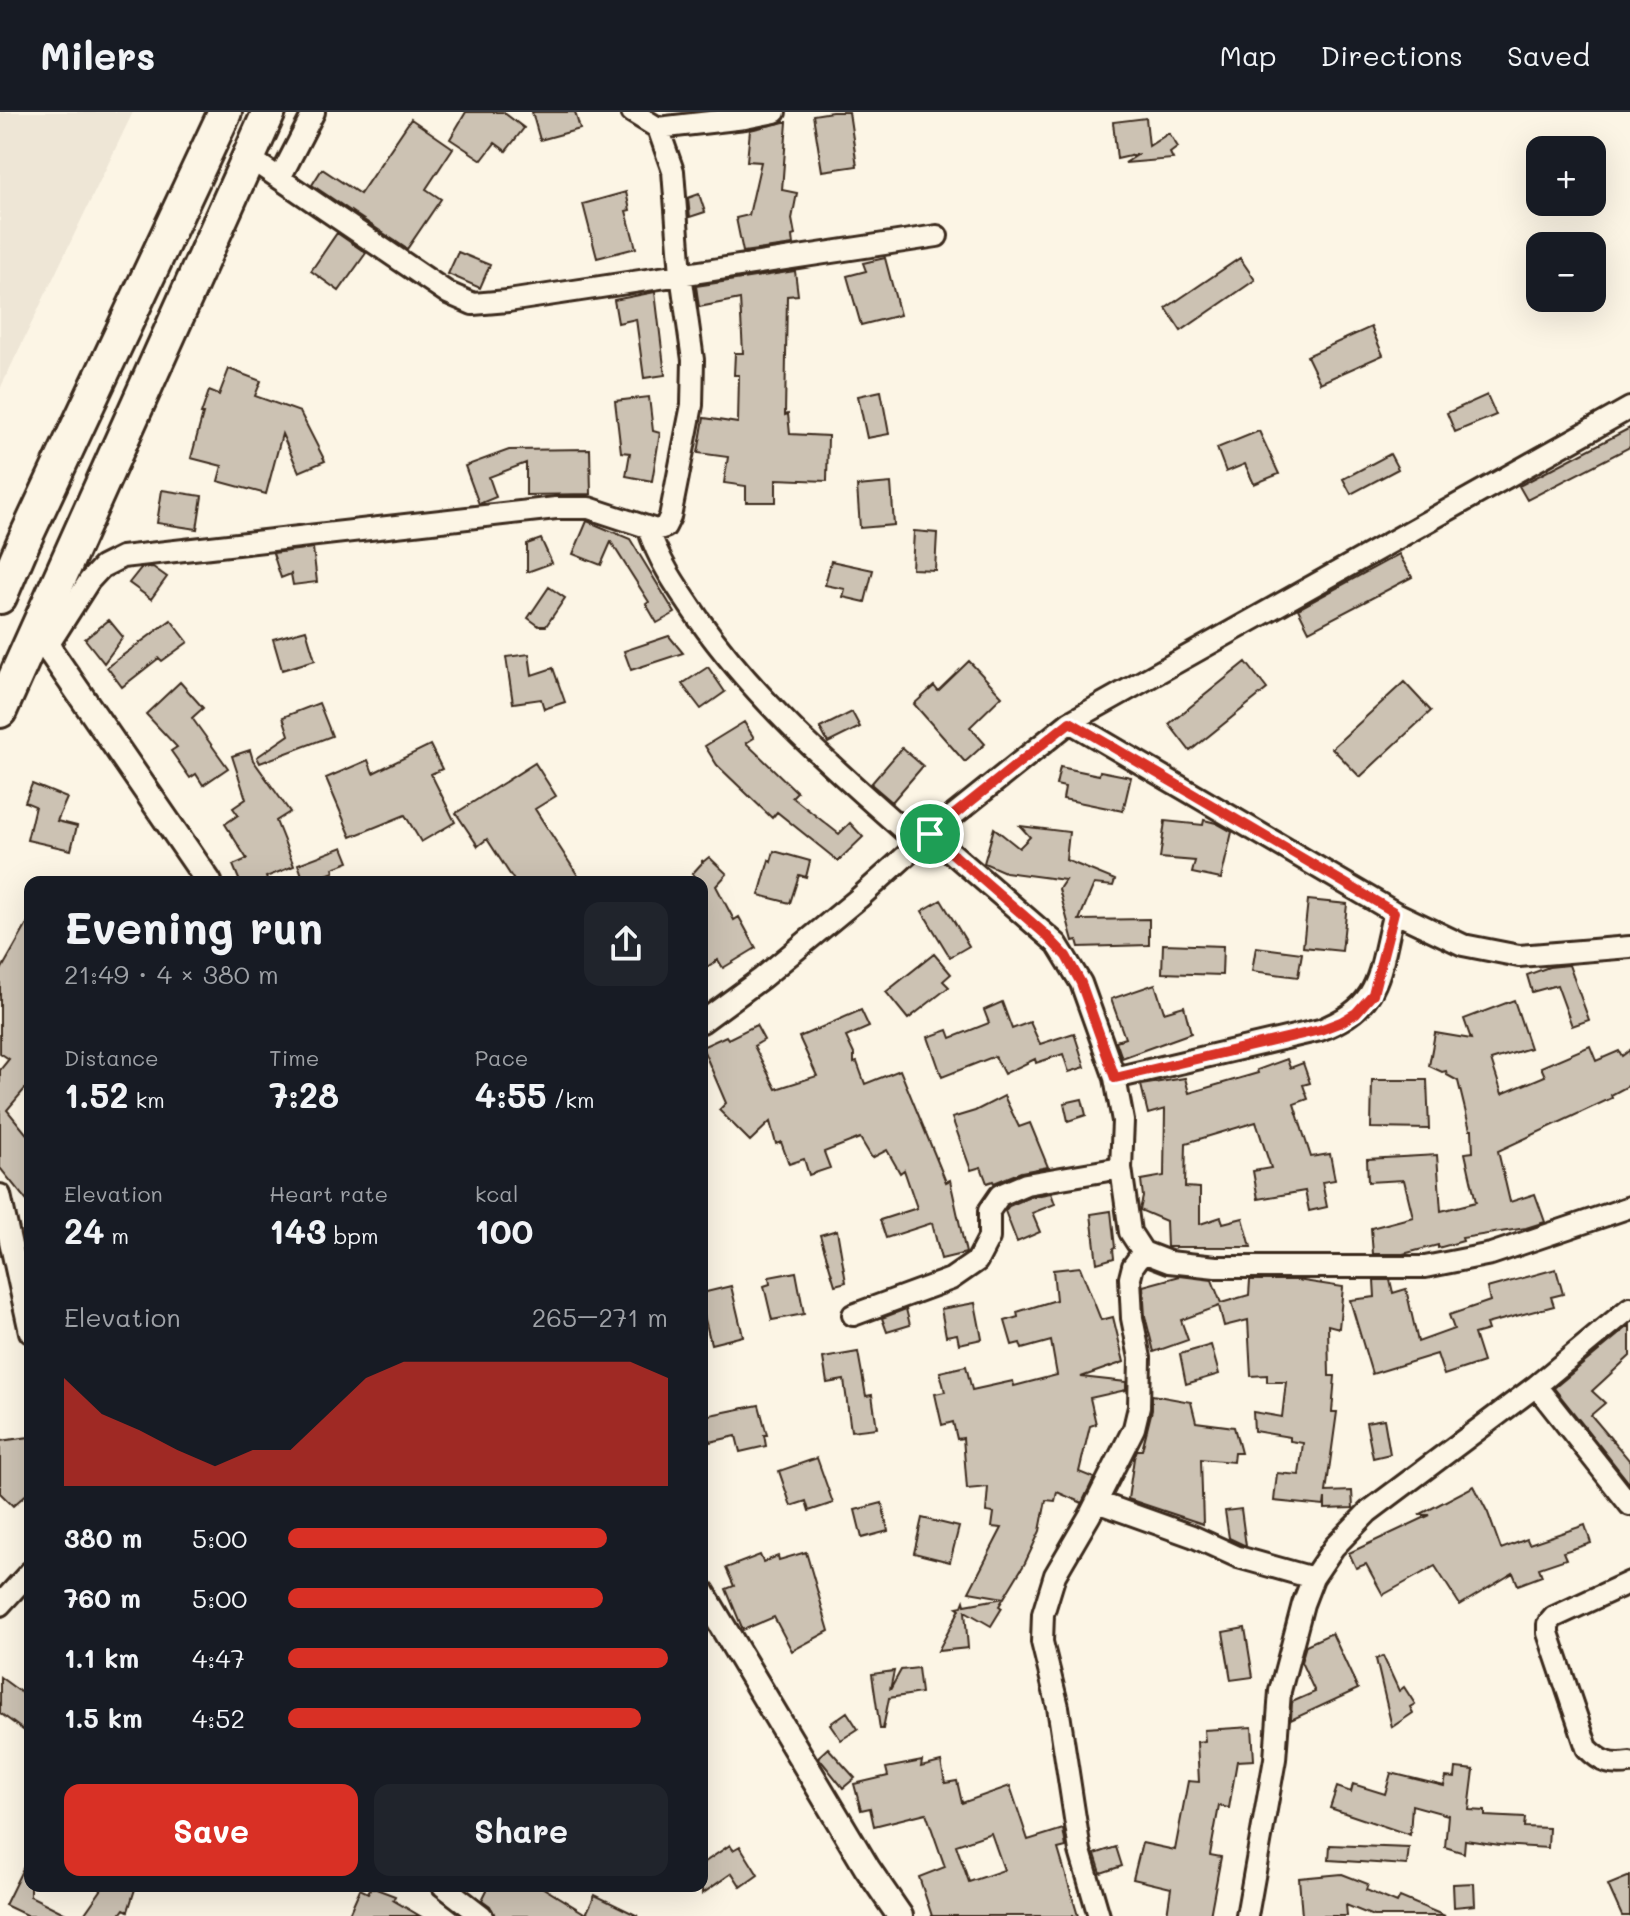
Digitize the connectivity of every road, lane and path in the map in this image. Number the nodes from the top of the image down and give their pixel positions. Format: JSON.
{"nodes":[{"id":1,"x":225,"y":112,"type":"edge"},
{"id":2,"x":269,"y":112,"type":"edge"},
{"id":3,"x":314,"y":112,"type":"edge"},
{"id":4,"x":632,"y":112,"type":"edge"},
{"id":5,"x":775,"y":112,"type":"edge"},
{"id":6,"x":658,"y":128,"type":"junction"},
{"id":7,"x":248,"y":157,"type":"junction"},
{"id":8,"x":280,"y":178,"type":"junction"},
{"id":9,"x":937,"y":236,"type":"dead end"},
{"id":10,"x":681,"y":274,"type":"junction"},
{"id":11,"x":1630,"y":408,"type":"edge"},
{"id":12,"x":648,"y":528,"type":"junction"},
{"id":13,"x":0,"y":597,"type":"edge"},
{"id":14,"x":41,"y":638,"type":"junction"},
{"id":15,"x":0,"y":711,"type":"edge"},
{"id":16,"x":1070,"y":722,"type":"junction"},
{"id":17,"x":924,"y":839,"type":"junction"},
{"id":18,"x":205,"y":876,"type":"edge"},
{"id":19,"x":1394,"y":912,"type":"junction"},
{"id":20,"x":1630,"y":947,"type":"edge"},
{"id":21,"x":708,"y":1018,"type":"edge"},
{"id":22,"x":1115,"y":1078,"type":"junction"},
{"id":23,"x":1121,"y":1168,"type":"junction"},
{"id":24,"x":0,"y":1195,"type":"edge"},
{"id":25,"x":1630,"y":1207,"type":"edge"},
{"id":26,"x":1143,"y":1252,"type":"junction"},
{"id":27,"x":24,"y":1305,"type":"edge"},
{"id":28,"x":1630,"y":1308,"type":"edge"},
{"id":29,"x":853,"y":1315,"type":"dead end"},
{"id":30,"x":1536,"y":1386,"type":"junction"},
{"id":31,"x":1097,"y":1502,"type":"junction"},
{"id":32,"x":1630,"y":1505,"type":"edge"},
{"id":33,"x":1313,"y":1578,"type":"junction"},
{"id":34,"x":24,"y":1579,"type":"edge"},
{"id":35,"x":1630,"y":1582,"type":"edge"},
{"id":36,"x":708,"y":1602,"type":"edge"},
{"id":37,"x":0,"y":1605,"type":"edge"},
{"id":38,"x":1630,"y":1763,"type":"edge"},
{"id":39,"x":451,"y":1892,"type":"edge"},
{"id":40,"x":482,"y":1916,"type":"edge"},
{"id":41,"x":900,"y":1916,"type":"edge"},
{"id":42,"x":1099,"y":1916,"type":"edge"},
{"id":43,"x":1247,"y":1916,"type":"edge"}],
"edges":[{"from":1,"to":13,"type":"main road"},
{"from":2,"to":7,"type":"main road"},
{"from":3,"to":8,"type":"street"},
{"from":4,"to":6,"type":"street"},
{"from":5,"to":6,"type":"street"},
{"from":6,"to":10,"type":"street"},
{"from":7,"to":8,"type":"street"},
{"from":7,"to":14,"type":"main road"},
{"from":8,"to":10,"type":"street"},
{"from":9,"to":10,"type":"street"},
{"from":10,"to":12,"type":"street"},
{"from":11,"to":16,"type":"street"},
{"from":12,"to":14,"type":"street"},
{"from":12,"to":17,"type":"street"},
{"from":14,"to":15,"type":"main road"},
{"from":14,"to":18,"type":"street"},
{"from":16,"to":17,"type":"street"},
{"from":16,"to":19,"type":"street"},
{"from":17,"to":21,"type":"street"},
{"from":17,"to":22,"type":"street"},
{"from":19,"to":20,"type":"street"},
{"from":19,"to":22,"type":"street"},
{"from":22,"to":23,"type":"street"},
{"from":23,"to":26,"type":"street"},
{"from":23,"to":29,"type":"street"},
{"from":24,"to":27,"type":"street"},
{"from":25,"to":26,"type":"street"},
{"from":26,"to":31,"type":"street"},
{"from":28,"to":30,"type":"street"},
{"from":30,"to":32,"type":"street"},
{"from":30,"to":33,"type":"street"},
{"from":31,"to":33,"type":"street"},
{"from":31,"to":42,"type":"street"},
{"from":33,"to":43,"type":"street"},
{"from":34,"to":37,"type":"street"},
{"from":35,"to":38,"type":"street"},
{"from":36,"to":41,"type":"street"},
{"from":39,"to":40,"type":"street"}]}
